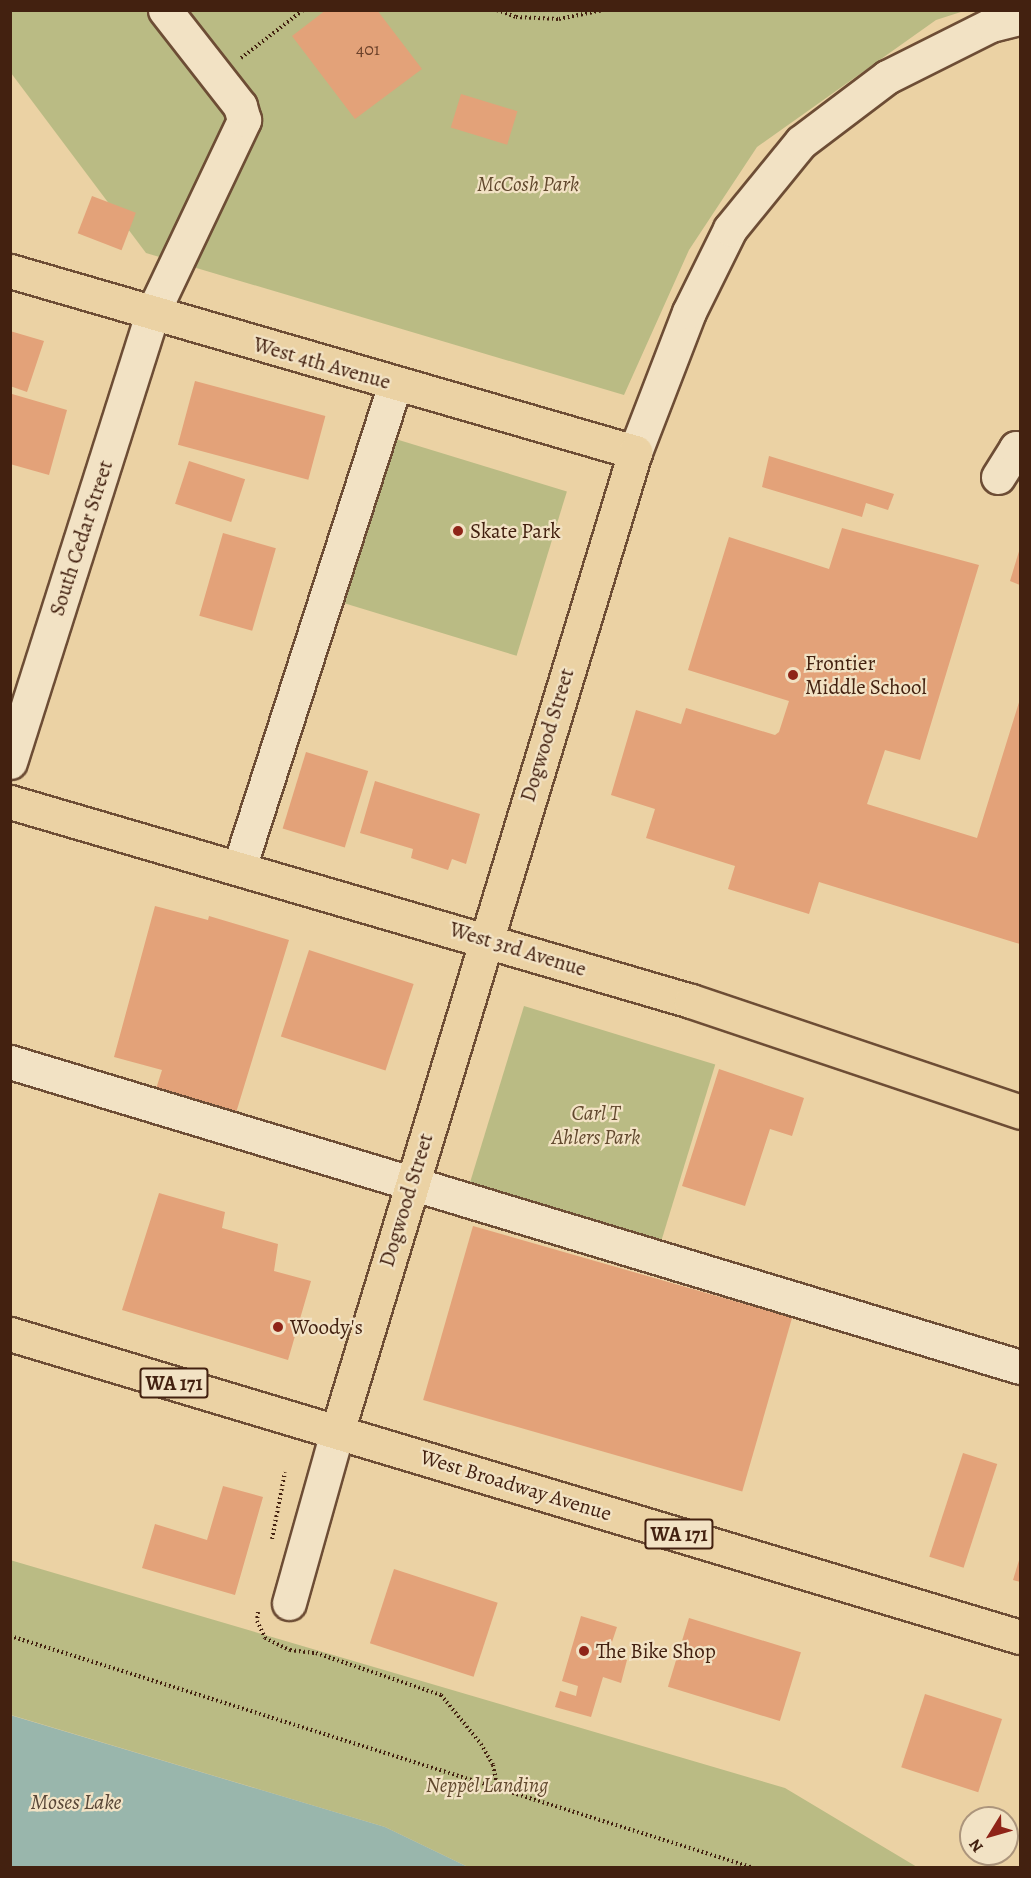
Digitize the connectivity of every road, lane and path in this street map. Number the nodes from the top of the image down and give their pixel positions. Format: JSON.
{"nodes":[{"id":1,"x":165,"y":10,"type":"edge"},
{"id":2,"x":303,"y":10,"type":"edge"},
{"id":3,"x":497,"y":10,"type":"edge"},
{"id":4,"x":603,"y":10,"type":"edge"},
{"id":5,"x":1020,"y":18,"type":"edge"},
{"id":6,"x":231,"y":66,"type":"dead end"},
{"id":7,"x":10,"y":271,"type":"edge"},
{"id":8,"x":152,"y":314,"type":"junction"},
{"id":9,"x":395,"y":384,"type":"junction"},
{"id":10,"x":1020,"y":449,"type":"edge"},
{"id":11,"x":634,"y":452,"type":"junction"},
{"id":12,"x":998,"y":477,"type":"dead end"},
{"id":13,"x":10,"y":762,"type":"edge"},
{"id":14,"x":10,"y":802,"type":"edge"},
{"id":15,"x":239,"y":868,"type":"junction"},
{"id":16,"x":484,"y":938,"type":"junction"},
{"id":17,"x":10,"y":1062,"type":"edge"},
{"id":18,"x":1020,"y":1112,"type":"edge"},
{"id":19,"x":412,"y":1182,"type":"junction"},
{"id":20,"x":10,"y":1334,"type":"edge"},
{"id":21,"x":1020,"y":1366,"type":"edge"},
{"id":22,"x":337,"y":1432,"type":"junction"},
{"id":23,"x":285,"y":1472,"type":"dead end"},
{"id":24,"x":270,"y":1551,"type":"dead end"},
{"id":25,"x":274,"y":1606,"type":"joint"},
{"id":26,"x":10,"y":1636,"type":"edge"},
{"id":27,"x":1020,"y":1637,"type":"edge"},
{"id":28,"x":497,"y":1786,"type":"junction"},
{"id":29,"x":754,"y":1868,"type":"edge"}],
"edges":[{"from":1,"to":8,"type":"street","name":"South Cedar Street"},
{"from":2,"to":6,"type":"path"},
{"from":3,"to":4,"type":"path"},
{"from":5,"to":11,"type":"street","name":"Dogwood Street"},
{"from":7,"to":8,"type":"main road","name":"West 4th Avenue"},
{"from":8,"to":9,"type":"main road","name":"West 4th Avenue"},
{"from":8,"to":13,"type":"street","name":"South Cedar Street"},
{"from":9,"to":11,"type":"main road","name":"West 4th Avenue"},
{"from":9,"to":15,"type":"street"},
{"from":10,"to":12,"type":"street"},
{"from":11,"to":16,"type":"main road","name":"Dogwood Street"},
{"from":14,"to":15,"type":"main road","name":"West 3rd Avenue"},
{"from":15,"to":16,"type":"main road","name":"West 3rd Avenue"},
{"from":16,"to":18,"type":"main road","name":"West 3rd Avenue"},
{"from":16,"to":19,"type":"main road","name":"Dogwood Street"},
{"from":17,"to":19,"type":"street"},
{"from":19,"to":21,"type":"street"},
{"from":19,"to":22,"type":"main road","name":"Dogwood Street"},
{"from":20,"to":22,"type":"main road","name":"West Broadway Avenue","number":"WA 171"},
{"from":22,"to":25,"type":"street","name":"Dogwood Street"},
{"from":22,"to":27,"type":"main road","name":"West Broadway Avenue","number":"WA 171"},
{"from":23,"to":24,"type":"path"},
{"from":25,"to":28,"type":"path"},
{"from":26,"to":28,"type":"path"},
{"from":28,"to":29,"type":"path"}]}
